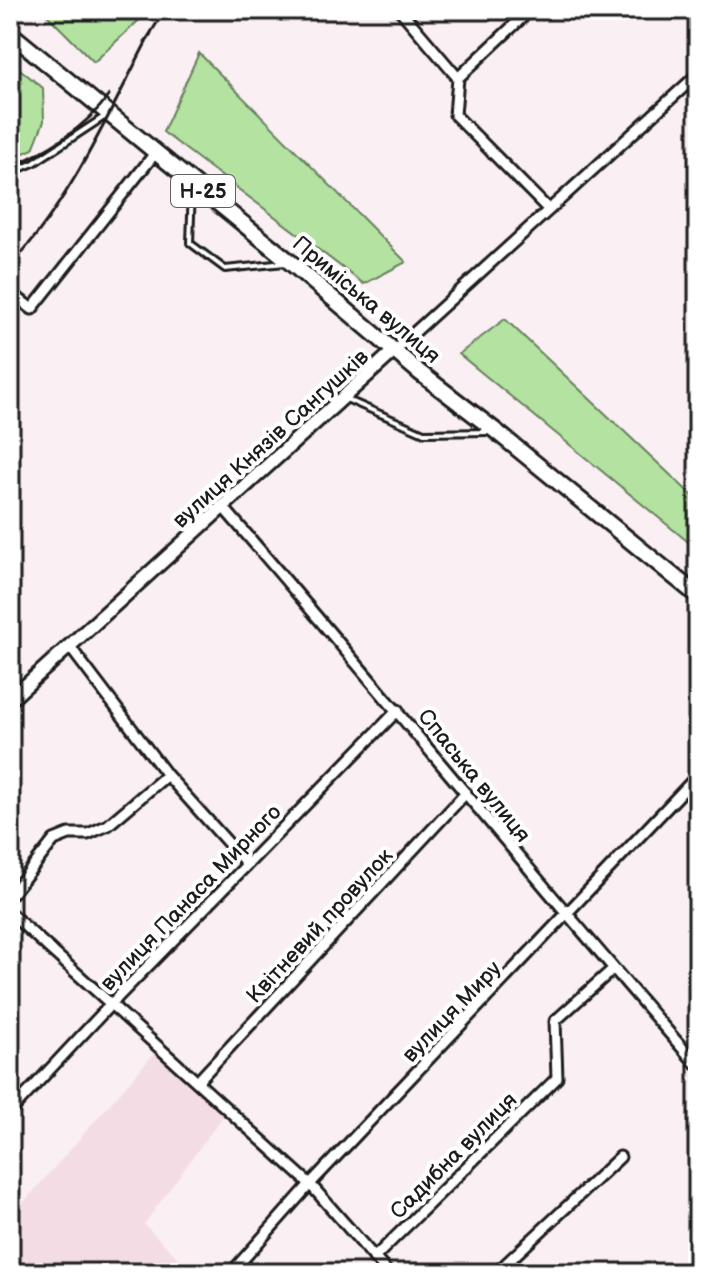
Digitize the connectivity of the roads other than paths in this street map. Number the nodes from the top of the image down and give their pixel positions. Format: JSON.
{"nodes":[{"id":1,"x":400,"y":10,"type":"edge"},
{"id":2,"x":530,"y":10,"type":"edge"},
{"id":3,"x":10,"y":33,"type":"edge"},
{"id":4,"x":458,"y":78,"type":"junction"},
{"id":5,"x":696,"y":79,"type":"edge"},
{"id":6,"x":108,"y":114,"type":"junction"},
{"id":7,"x":156,"y":152,"type":"junction"},
{"id":8,"x":10,"y":173,"type":"edge"},
{"id":9,"x":192,"y":181,"type":"junction"},
{"id":10,"x":549,"y":210,"type":"junction"},
{"id":11,"x":290,"y":262,"type":"junction"},
{"id":12,"x":10,"y":292,"type":"edge"},
{"id":13,"x":394,"y":351,"type":"junction"},
{"id":14,"x":344,"y":398,"type":"junction"},
{"id":15,"x":497,"y":432,"type":"junction"},
{"id":16,"x":223,"y":507,"type":"junction"},
{"id":17,"x":698,"y":596,"type":"edge"},
{"id":18,"x":70,"y":647,"type":"junction"},
{"id":19,"x":10,"y":700,"type":"edge"},
{"id":20,"x":398,"y":710,"type":"junction"},
{"id":21,"x":167,"y":775,"type":"junction"},
{"id":22,"x":698,"y":775,"type":"edge"},
{"id":23,"x":466,"y":793,"type":"junction"},
{"id":24,"x":247,"y":864,"type":"junction"},
{"id":25,"x":10,"y":896,"type":"edge"},
{"id":26,"x":10,"y":913,"type":"edge"},
{"id":27,"x":567,"y":915,"type":"junction"},
{"id":28,"x":613,"y":969,"type":"junction"},
{"id":29,"x":112,"y":1003,"type":"junction"},
{"id":30,"x":698,"y":1066,"type":"edge"},
{"id":31,"x":198,"y":1081,"type":"junction"},
{"id":32,"x":10,"y":1112,"type":"edge"},
{"id":33,"x":620,"y":1157,"type":"dead end"},
{"id":34,"x":310,"y":1184,"type":"junction"},
{"id":35,"x":374,"y":1258,"type":"junction"},
{"id":36,"x":231,"y":1273,"type":"edge"},
{"id":37,"x":388,"y":1273,"type":"edge"},
{"id":38,"x":496,"y":1273,"type":"edge"}],
"edges":[{"from":1,"to":4,"type":"street"},
{"from":2,"to":4,"type":"street"},
{"from":3,"to":6,"type":"main road","name":"Приміська вулиця","number":"Н-25"},
{"from":4,"to":10,"type":"street"},
{"from":5,"to":10,"type":"street","name":"вулиця Князів Сангушків"},
{"from":6,"to":7,"type":"main road","name":"Приміська вулиця","number":"Н-25"},
{"from":6,"to":8,"type":"lane"},
{"from":7,"to":9,"type":"main road","name":"Приміська вулиця","number":"Н-25"},
{"from":7,"to":12,"type":"street"},
{"from":9,"to":11,"type":"main road","name":"Приміська вулиця","number":"Н-25"},
{"from":9,"to":11,"type":"lane"},
{"from":10,"to":13,"type":"street","name":"вулиця Князів Сангушків"},
{"from":11,"to":13,"type":"main road","name":"Приміська вулиця","number":"Н-25"},
{"from":13,"to":14,"type":"main road","name":"вулиця Князів Сангушків"},
{"from":13,"to":15,"type":"main road","name":"Приміська вулиця","number":"Н-25"},
{"from":14,"to":15,"type":"lane"},
{"from":14,"to":16,"type":"main road","name":"вулиця Князів Сангушків"},
{"from":15,"to":17,"type":"main road","name":"Приміська вулиця","number":"Н-25"},
{"from":16,"to":18,"type":"main road","name":"вулиця Князів Сангушків"},
{"from":16,"to":20,"type":"street","name":"Спаська вулиця"},
{"from":18,"to":19,"type":"main road","name":"вулиця Князів Сангушків"},
{"from":18,"to":21,"type":"street"},
{"from":20,"to":23,"type":"street","name":"Спаська вулиця"},
{"from":20,"to":24,"type":"street","name":"вулиця Панаса Мирного"},
{"from":21,"to":24,"type":"street"},
{"from":21,"to":25,"type":"street"},
{"from":22,"to":27,"type":"street","name":"вулиця Миру"},
{"from":23,"to":27,"type":"street","name":"Спаська вулиця"},
{"from":23,"to":31,"type":"street","name":"Квітневий провулок"},
{"from":24,"to":29,"type":"street","name":"вулиця Панаса Мирного"},
{"from":26,"to":29,"type":"street"},
{"from":27,"to":28,"type":"street","name":"Спаська вулиця"},
{"from":27,"to":34,"type":"street","name":"вулиця Миру"},
{"from":28,"to":30,"type":"street","name":"Спаська вулиця"},
{"from":28,"to":35,"type":"street","name":"Садибна вулиця"},
{"from":29,"to":31,"type":"street"},
{"from":29,"to":32,"type":"street","name":"вулиця Панаса Мирного"},
{"from":31,"to":34,"type":"street"},
{"from":33,"to":38,"type":"street"},
{"from":34,"to":35,"type":"street"},
{"from":34,"to":36,"type":"street","name":"вулиця Миру"},
{"from":35,"to":37,"type":"street"}]}
